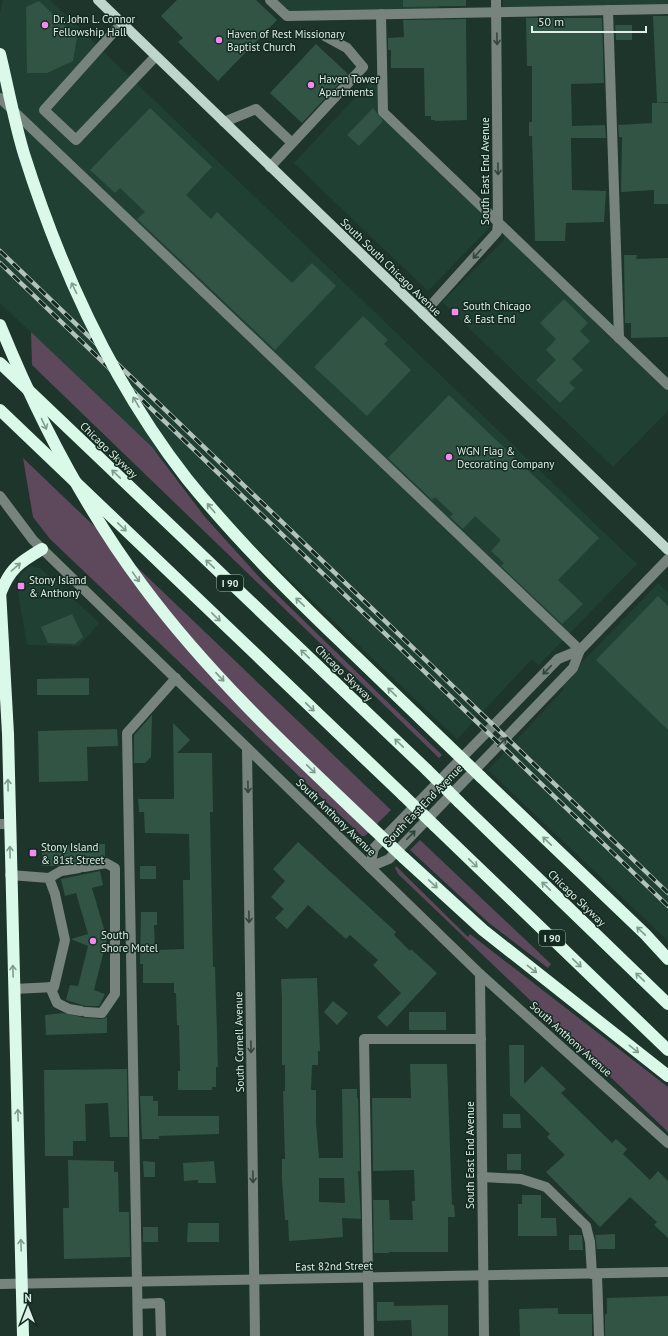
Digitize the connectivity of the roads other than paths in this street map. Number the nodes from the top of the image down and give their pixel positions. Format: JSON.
{"nodes":[{"id":1,"x":270,"y":0,"type":"edge"},
{"id":2,"x":496,"y":0,"type":"edge"},
{"id":3,"x":101,"y":1,"type":"edge"},
{"id":4,"x":668,"y":9,"type":"edge"},
{"id":5,"x":608,"y":10,"type":"junction"},
{"id":6,"x":496,"y":12,"type":"junction"},
{"id":7,"x":381,"y":14,"type":"junction"},
{"id":8,"x":121,"y":24,"type":"junction"},
{"id":9,"x":325,"y":36,"type":"dead end"},
{"id":10,"x":0,"y":54,"type":"edge"},
{"id":11,"x":155,"y":57,"type":"junction"},
{"id":12,"x":0,"y":98,"type":"edge"},
{"id":13,"x":224,"y":122,"type":"junction"},
{"id":14,"x":291,"y":142,"type":"junction"},
{"id":15,"x":270,"y":167,"type":"junction"},
{"id":16,"x":498,"y":223,"type":"junction"},
{"id":17,"x":423,"y":314,"type":"junction"},
{"id":18,"x":0,"y":325,"type":"edge"},
{"id":19,"x":619,"y":338,"type":"junction"},
{"id":20,"x":0,"y":363,"type":"edge"},
{"id":21,"x":668,"y":385,"type":"edge"},
{"id":22,"x":0,"y":410,"type":"edge"},
{"id":23,"x":0,"y":496,"type":"edge"},
{"id":24,"x":42,"y":549,"type":"junction"},
{"id":25,"x":668,"y":550,"type":"edge"},
{"id":26,"x":668,"y":559,"type":"edge"},
{"id":27,"x":0,"y":590,"type":"edge"},
{"id":28,"x":0,"y":594,"type":"edge"},
{"id":29,"x":580,"y":650,"type":"junction"},
{"id":30,"x":176,"y":678,"type":"junction"},
{"id":31,"x":247,"y":748,"type":"junction"},
{"id":32,"x":4,"y":824,"type":"edge"},
{"id":33,"x":370,"y":867,"type":"junction"},
{"id":34,"x":10,"y":875,"type":"junction"},
{"id":35,"x":49,"y":878,"type":"junction"},
{"id":36,"x":668,"y":959,"type":"edge"},
{"id":37,"x":480,"y":974,"type":"junction"},
{"id":38,"x":50,"y":987,"type":"junction"},
{"id":39,"x":14,"y":989,"type":"junction"},
{"id":40,"x":668,"y":1004,"type":"edge"},
{"id":41,"x":481,"y":1039,"type":"junction"},
{"id":42,"x":668,"y":1050,"type":"edge"},
{"id":43,"x":668,"y":1076,"type":"edge"},
{"id":44,"x":668,"y":1143,"type":"edge"},
{"id":45,"x":482,"y":1177,"type":"junction"},
{"id":46,"x":668,"y":1272,"type":"edge"},
{"id":47,"x":594,"y":1274,"type":"junction"},
{"id":48,"x":482,"y":1275,"type":"junction"},
{"id":49,"x":368,"y":1277,"type":"junction"},
{"id":50,"x":254,"y":1280,"type":"junction"},
{"id":51,"x":137,"y":1282,"type":"junction"},
{"id":52,"x":0,"y":1284,"type":"edge"},
{"id":53,"x":23,"y":1284,"type":"junction"},
{"id":54,"x":138,"y":1304,"type":"junction"},
{"id":55,"x":23,"y":1336,"type":"edge"},
{"id":56,"x":138,"y":1336,"type":"edge"},
{"id":57,"x":161,"y":1336,"type":"edge"},
{"id":58,"x":255,"y":1336,"type":"edge"},
{"id":59,"x":369,"y":1336,"type":"edge"},
{"id":60,"x":484,"y":1336,"type":"edge"},
{"id":61,"x":599,"y":1336,"type":"edge"}],
"edges":[{"from":1,"to":7,"type":"street"},
{"from":2,"to":6,"type":"street","name":"South East End Avenue"},
{"from":3,"to":8,"type":"main road","name":"South South Chicago Avenue"},
{"from":4,"to":5,"type":"street"},
{"from":5,"to":6,"type":"street"},
{"from":5,"to":19,"type":"street"},
{"from":6,"to":7,"type":"street"},
{"from":6,"to":16,"type":"street","name":"South East End Avenue","one_way":true},
{"from":7,"to":16,"type":"street"},
{"from":8,"to":11,"type":"main road","name":"South South Chicago Avenue"},
{"from":8,"to":11,"type":"street"},
{"from":9,"to":14,"type":"street"},
{"from":36,"to":10,"type":"highway","one_way":true,"bridge":true},
{"from":11,"to":13,"type":"main road","name":"South South Chicago Avenue"},
{"from":12,"to":29,"type":"street"},
{"from":13,"to":14,"type":"street"},
{"from":13,"to":15,"type":"main road","name":"South South Chicago Avenue"},
{"from":14,"to":15,"type":"street"},
{"from":15,"to":17,"type":"main road","name":"South South Chicago Avenue"},
{"from":16,"to":17,"type":"street","name":"South East End Avenue","one_way":true},
{"from":16,"to":19,"type":"street"},
{"from":17,"to":25,"type":"main road","name":"South South Chicago Avenue"},
{"from":18,"to":43,"type":"highway","one_way":true,"bridge":true},
{"from":19,"to":21,"type":"street"},
{"from":40,"to":20,"type":"highway","name":"Chicago Skyway","number":"I 90","one_way":true,"bridge":true},
{"from":22,"to":42,"type":"highway","number":"I 90","one_way":true,"bridge":true},
{"from":23,"to":24,"type":"street","name":"South Anthony Avenue"},
{"from":28,"to":24,"type":"highway","one_way":true},
{"from":24,"to":30,"type":"street","name":"South Anthony Avenue"},
{"from":26,"to":29,"type":"street","name":"South East End Avenue"},
{"from":27,"to":28,"type":"highway"},
{"from":32,"to":28,"type":"highway","one_way":true},
{"from":33,"to":29,"type":"street","name":"South East End Avenue","one_way":true},
{"from":29,"to":33,"type":"street","name":"South East End Avenue","one_way":true},
{"from":30,"to":31,"type":"street","name":"South Anthony Avenue"},
{"from":30,"to":51,"type":"street"},
{"from":31,"to":33,"type":"street","name":"South Anthony Avenue"},
{"from":31,"to":50,"type":"street","name":"South Cornell Avenue","one_way":true},
{"from":34,"to":32,"type":"highway","one_way":true},
{"from":33,"to":37,"type":"street","name":"South Anthony Avenue"},
{"from":34,"to":35,"type":"street"},
{"from":39,"to":34,"type":"highway","one_way":true},
{"from":35,"to":38,"type":"street"},
{"from":35,"to":38,"type":"street"},
{"from":37,"to":41,"type":"street","name":"South East End Avenue"},
{"from":37,"to":44,"type":"street","name":"South Anthony Avenue"},
{"from":38,"to":39,"type":"street"},
{"from":53,"to":39,"type":"highway","one_way":true},
{"from":41,"to":45,"type":"street","name":"South East End Avenue"},
{"from":41,"to":49,"type":"street"},
{"from":45,"to":47,"type":"street"},
{"from":45,"to":48,"type":"street","name":"South East End Avenue"},
{"from":46,"to":47,"type":"street","name":"East 82nd Street"},
{"from":47,"to":48,"type":"street","name":"East 82nd Street"},
{"from":47,"to":61,"type":"street"},
{"from":48,"to":49,"type":"street","name":"East 82nd Street"},
{"from":48,"to":60,"type":"street","name":"South East End Avenue"},
{"from":49,"to":50,"type":"street","name":"East 82nd Street"},
{"from":49,"to":59,"type":"street"},
{"from":50,"to":51,"type":"street","name":"East 82nd Street"},
{"from":50,"to":58,"type":"street","name":"South Cornell Avenue"},
{"from":51,"to":53,"type":"street","name":"East 82nd Street"},
{"from":51,"to":54,"type":"street"},
{"from":52,"to":53,"type":"street","name":"East 82nd Street"},
{"from":53,"to":55,"type":"highway"},
{"from":54,"to":56,"type":"street"},
{"from":54,"to":57,"type":"street"}]}
